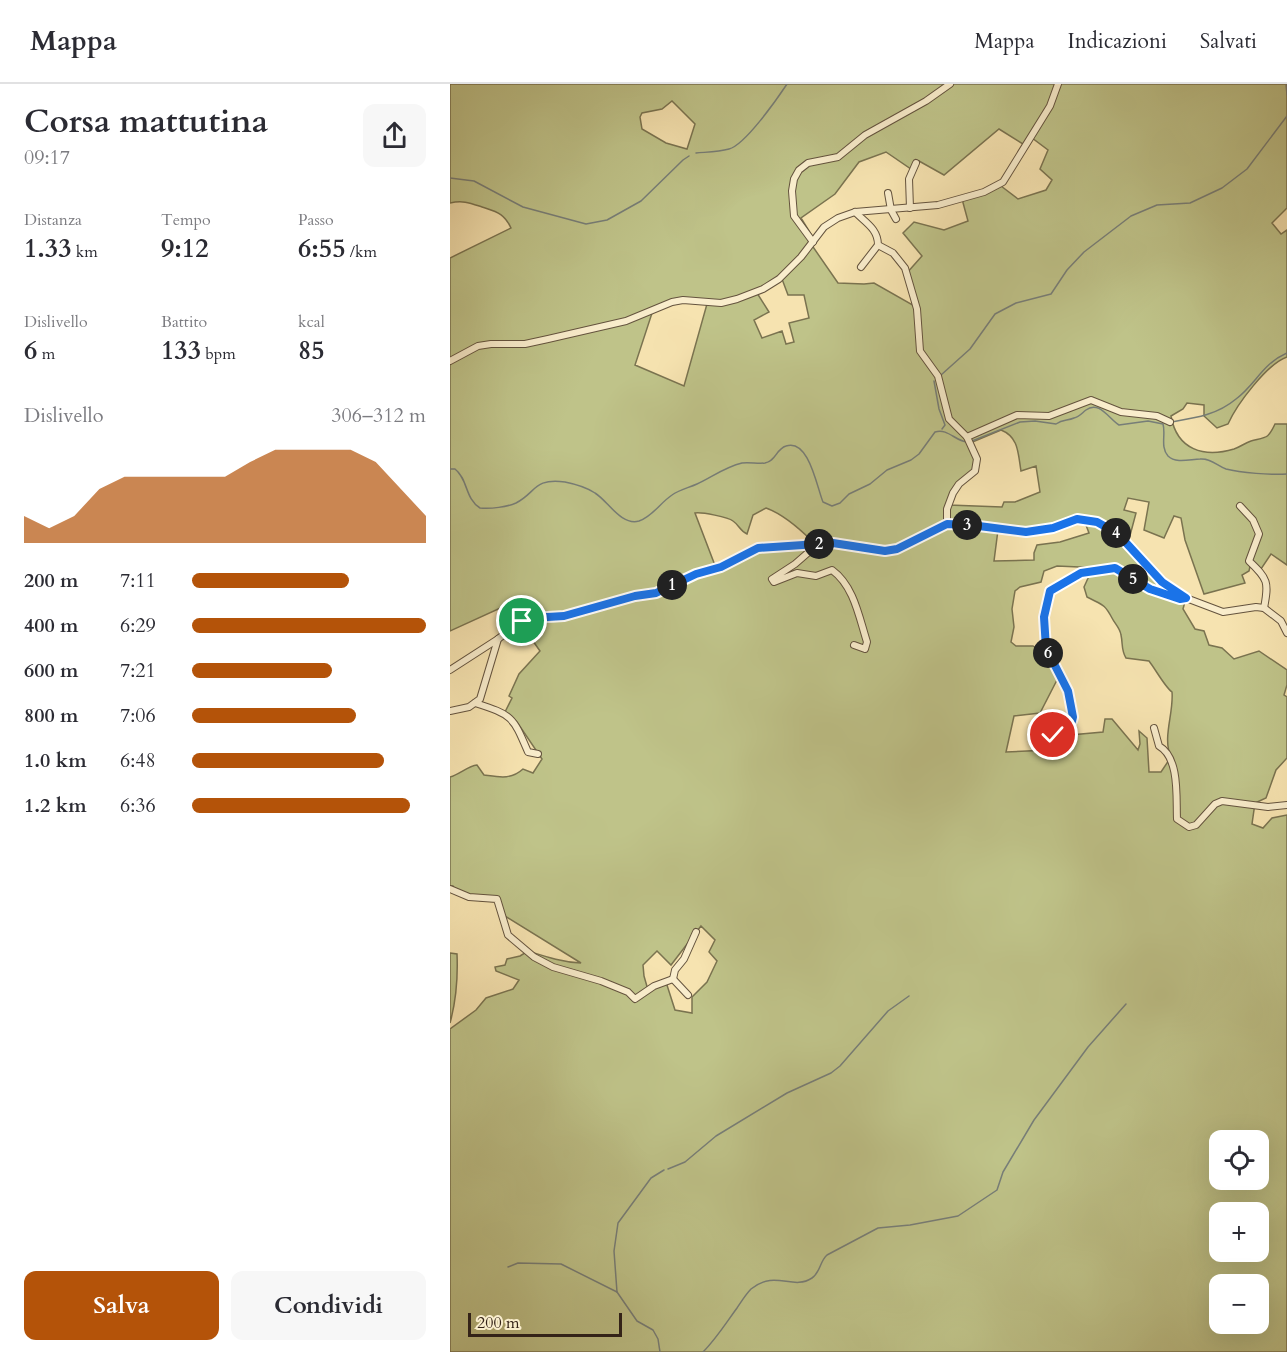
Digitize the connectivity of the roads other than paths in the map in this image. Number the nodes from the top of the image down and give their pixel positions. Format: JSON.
{"nodes":[{"id":1,"x":950,"y":84,"type":"edge"},
{"id":2,"x":1058,"y":84,"type":"edge"},
{"id":3,"x":916,"y":163,"type":"dead end"},
{"id":4,"x":888,"y":193,"type":"dead end"},
{"id":5,"x":910,"y":208,"type":"junction"},
{"id":6,"x":891,"y":210,"type":"junction"},
{"id":7,"x":855,"y":212,"type":"junction"},
{"id":8,"x":896,"y":219,"type":"dead end"},
{"id":9,"x":813,"y":242,"type":"junction"},
{"id":10,"x":878,"y":245,"type":"junction"},
{"id":11,"x":861,"y":267,"type":"dead end"},
{"id":12,"x":450,"y":361,"type":"edge"},
{"id":13,"x":1170,"y":422,"type":"dead end"},
{"id":14,"x":967,"y":437,"type":"junction"},
{"id":15,"x":1240,"y":506,"type":"dead end"},
{"id":16,"x":947,"y":524,"type":"junction"},
{"id":17,"x":818,"y":544,"type":"junction"},
{"id":18,"x":1186,"y":598,"type":"junction"},
{"id":19,"x":1264,"y":608,"type":"junction"},
{"id":20,"x":1287,"y":630,"type":"edge"},
{"id":21,"x":498,"y":639,"type":"junction"},
{"id":22,"x":854,"y":645,"type":"dead end"},
{"id":23,"x":450,"y":670,"type":"edge"},
{"id":24,"x":475,"y":704,"type":"junction"},
{"id":25,"x":450,"y":711,"type":"edge"},
{"id":26,"x":1154,"y":728,"type":"dead end"},
{"id":27,"x":1047,"y":747,"type":"dead end"},
{"id":28,"x":538,"y":754,"type":"dead end"},
{"id":29,"x":1287,"y":805,"type":"edge"},
{"id":30,"x":450,"y":889,"type":"edge"},
{"id":31,"x":696,"y":932,"type":"dead end"},
{"id":32,"x":673,"y":979,"type":"junction"},
{"id":33,"x":688,"y":994,"type":"dead end"}],
"edges":[{"from":1,"to":9,"type":"street"},
{"from":2,"to":5,"type":"street"},
{"from":3,"to":5,"type":"street"},
{"from":4,"to":6,"type":"street"},
{"from":5,"to":6,"type":"street"},
{"from":6,"to":7,"type":"street"},
{"from":6,"to":8,"type":"street"},
{"from":7,"to":9,"type":"street"},
{"from":7,"to":10,"type":"street"},
{"from":9,"to":12,"type":"street"},
{"from":10,"to":11,"type":"street"},
{"from":10,"to":14,"type":"street"},
{"from":13,"to":14,"type":"street"},
{"from":14,"to":16,"type":"street"},
{"from":15,"to":19,"type":"street"},
{"from":16,"to":17,"type":"street"},
{"from":16,"to":18,"type":"street"},
{"from":17,"to":21,"type":"street"},
{"from":17,"to":22,"type":"street"},
{"from":18,"to":19,"type":"street"},
{"from":18,"to":27,"type":"street"},
{"from":19,"to":20,"type":"street"},
{"from":21,"to":23,"type":"street"},
{"from":21,"to":24,"type":"street"},
{"from":24,"to":25,"type":"street"},
{"from":24,"to":28,"type":"street"},
{"from":26,"to":29,"type":"street"},
{"from":30,"to":32,"type":"street"},
{"from":31,"to":32,"type":"street"},
{"from":32,"to":33,"type":"street"}]}
